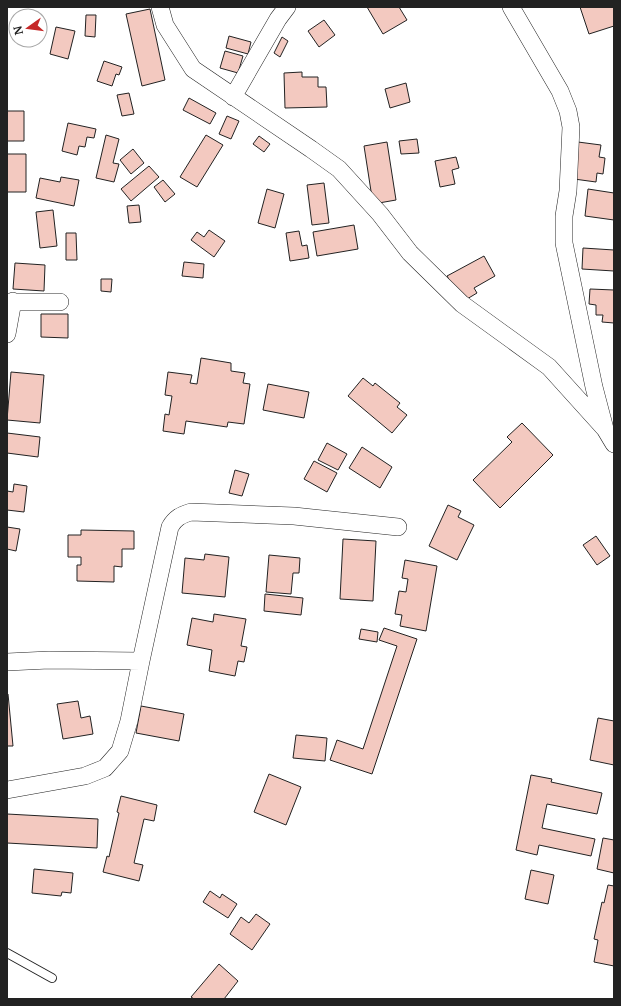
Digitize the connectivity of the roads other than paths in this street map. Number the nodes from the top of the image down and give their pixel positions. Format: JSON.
{"nodes":[{"id":1,"x":160,"y":7,"type":"edge"},
{"id":2,"x":287,"y":7,"type":"edge"},
{"id":3,"x":511,"y":7,"type":"edge"},
{"id":4,"x":233,"y":96,"type":"junction"},
{"id":5,"x":10,"y":302,"type":"edge"},
{"id":6,"x":60,"y":302,"type":"dead end"},
{"id":7,"x":7,"y":334,"type":"edge"},
{"id":8,"x":605,"y":429,"type":"junction"},
{"id":9,"x":614,"y":444,"type":"edge"},
{"id":10,"x":398,"y":528,"type":"dead end"},
{"id":11,"x":141,"y":661,"type":"junction"},
{"id":12,"x":7,"y":662,"type":"edge"},
{"id":13,"x":7,"y":790,"type":"edge"},
{"id":14,"x":7,"y":953,"type":"edge"},
{"id":15,"x":52,"y":978,"type":"dead end"}],
"edges":[{"from":1,"to":4,"type":"street"},
{"from":2,"to":4,"type":"street"},
{"from":3,"to":8,"type":"street"},
{"from":4,"to":8,"type":"street"},
{"from":5,"to":6,"type":"street"},
{"from":5,"to":7,"type":"street"},
{"from":8,"to":9,"type":"street"},
{"from":10,"to":11,"type":"street"},
{"from":11,"to":12,"type":"street"},
{"from":11,"to":13,"type":"street"},
{"from":14,"to":15,"type":"lane"}]}
